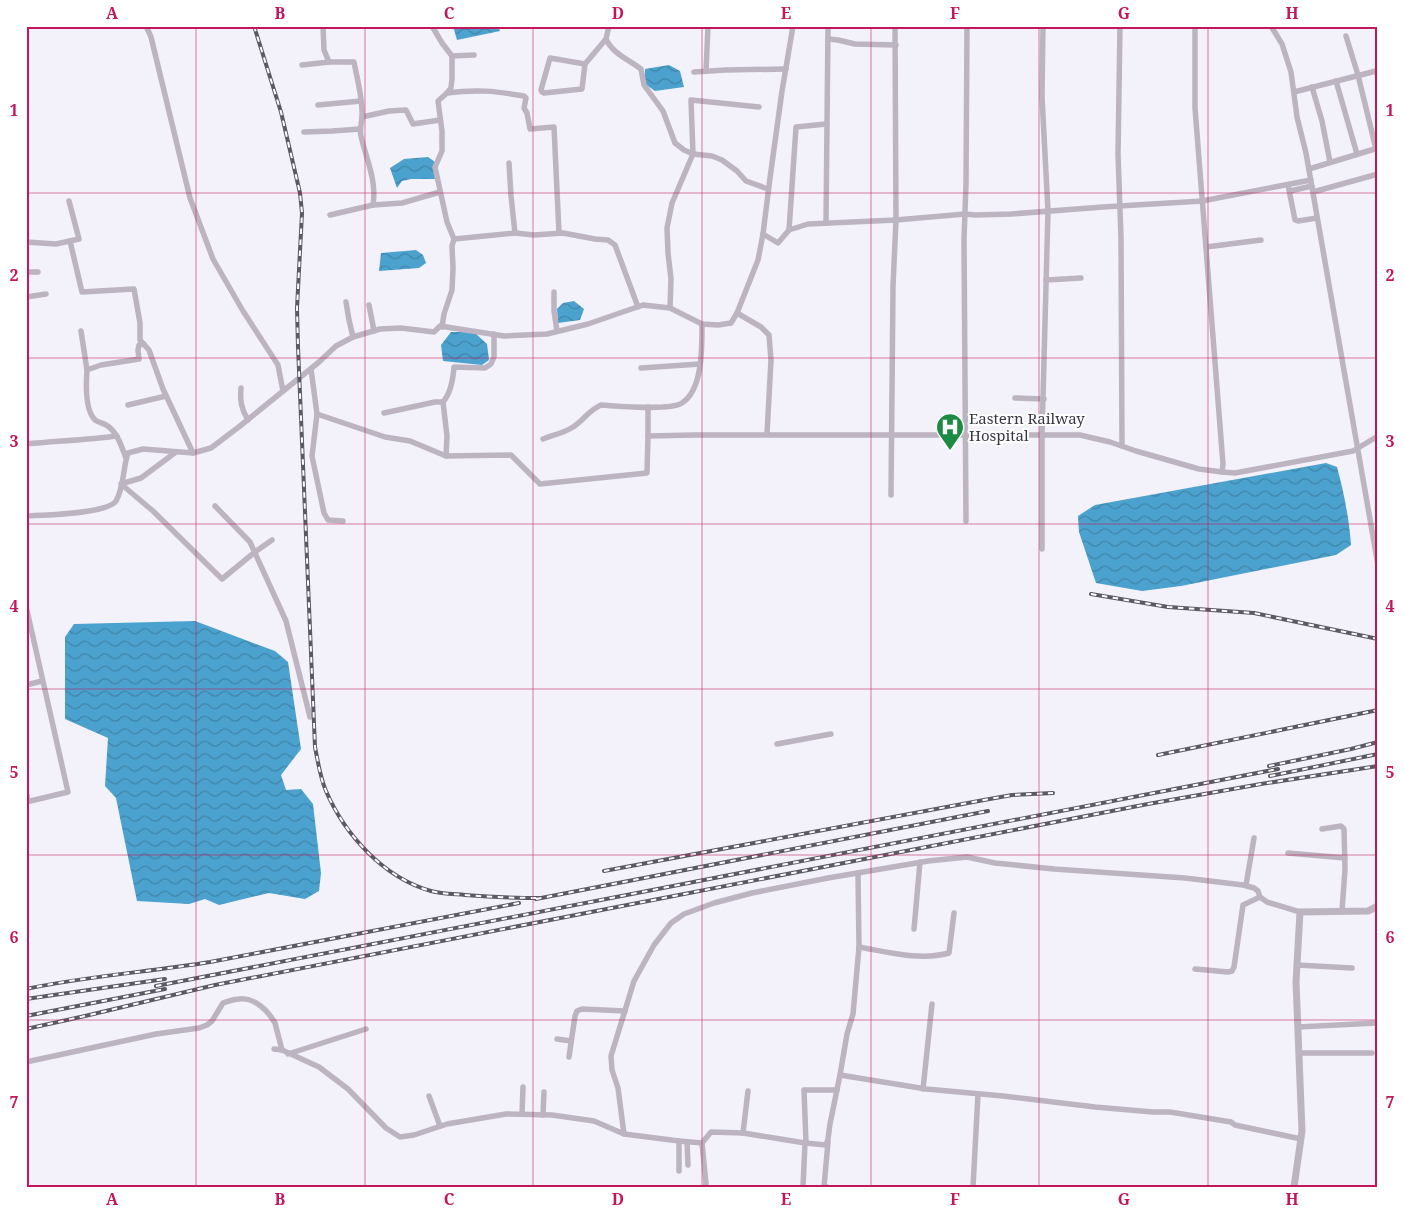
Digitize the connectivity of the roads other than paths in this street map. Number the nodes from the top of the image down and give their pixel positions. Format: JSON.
{"nodes":[{"id":1,"x":146,"y":26,"type":"edge"},
{"id":2,"x":323,"y":26,"type":"edge"},
{"id":3,"x":432,"y":26,"type":"edge"},
{"id":4,"x":609,"y":26,"type":"edge"},
{"id":5,"x":708,"y":26,"type":"edge"},
{"id":6,"x":793,"y":26,"type":"edge"},
{"id":7,"x":828,"y":26,"type":"edge"},
{"id":8,"x":895,"y":26,"type":"edge"},
{"id":9,"x":967,"y":26,"type":"edge"},
{"id":10,"x":1043,"y":26,"type":"edge"},
{"id":11,"x":1120,"y":26,"type":"edge"},
{"id":12,"x":1195,"y":26,"type":"edge"},
{"id":13,"x":1271,"y":26,"type":"edge"},
{"id":14,"x":1346,"y":36,"type":"dead end"},
{"id":15,"x":606,"y":39,"type":"junction"},
{"id":16,"x":829,"y":39,"type":"junction"},
{"id":17,"x":896,"y":45,"type":"junction"},
{"id":18,"x":474,"y":55,"type":"dead end"},
{"id":19,"x":452,"y":56,"type":"junction"},
{"id":20,"x":329,"y":62,"type":"junction"},
{"id":21,"x":584,"y":64,"type":"junction"},
{"id":22,"x":302,"y":65,"type":"dead end"},
{"id":23,"x":786,"y":69,"type":"junction"},
{"id":24,"x":694,"y":72,"type":"dead end"},
{"id":25,"x":706,"y":72,"type":"junction"},
{"id":26,"x":1358,"y":75,"type":"junction"},
{"id":27,"x":1378,"y":77,"type":"edge"},
{"id":28,"x":1336,"y":80,"type":"junction"},
{"id":29,"x":1312,"y":87,"type":"junction"},
{"id":30,"x":1294,"y":92,"type":"junction"},
{"id":31,"x":447,"y":93,"type":"junction"},
{"id":32,"x":361,"y":101,"type":"junction"},
{"id":33,"x":318,"y":105,"type":"dead end"},
{"id":34,"x":759,"y":107,"type":"dead end"},
{"id":35,"x":362,"y":117,"type":"junction"},
{"id":36,"x":440,"y":120,"type":"junction"},
{"id":37,"x":826,"y":124,"type":"junction"},
{"id":38,"x":360,"y":129,"type":"junction"},
{"id":39,"x":304,"y":132,"type":"dead end"},
{"id":40,"x":1377,"y":149,"type":"edge"},
{"id":41,"x":693,"y":154,"type":"junction"},
{"id":42,"x":1357,"y":154,"type":"junction"},
{"id":43,"x":1330,"y":162,"type":"junction"},
{"id":44,"x":509,"y":163,"type":"dead end"},
{"id":45,"x":1309,"y":169,"type":"junction"},
{"id":46,"x":1378,"y":174,"type":"edge"},
{"id":47,"x":1312,"y":186,"type":"junction"},
{"id":48,"x":1289,"y":188,"type":"junction"},
{"id":49,"x":768,"y":189,"type":"junction"},
{"id":50,"x":440,"y":192,"type":"junction"},
{"id":51,"x":69,"y":201,"type":"dead end"},
{"id":52,"x":1202,"y":202,"type":"junction"},
{"id":53,"x":373,"y":205,"type":"junction"},
{"id":54,"x":1119,"y":206,"type":"junction"},
{"id":55,"x":1048,"y":211,"type":"junction"},
{"id":56,"x":965,"y":214,"type":"junction"},
{"id":57,"x":330,"y":215,"type":"dead end"},
{"id":58,"x":1317,"y":218,"type":"junction"},
{"id":59,"x":896,"y":220,"type":"junction"},
{"id":60,"x":826,"y":224,"type":"junction"},
{"id":61,"x":788,"y":230,"type":"junction"},
{"id":62,"x":516,"y":233,"type":"junction"},
{"id":63,"x":558,"y":234,"type":"junction"},
{"id":64,"x":763,"y":234,"type":"junction"},
{"id":65,"x":454,"y":239,"type":"junction"},
{"id":66,"x":1260,"y":240,"type":"dead end"},
{"id":67,"x":70,"y":241,"type":"junction"},
{"id":68,"x":26,"y":242,"type":"edge"},
{"id":69,"x":1206,"y":247,"type":"junction"},
{"id":70,"x":26,"y":272,"type":"edge"},
{"id":71,"x":38,"y":272,"type":"dead end"},
{"id":72,"x":1081,"y":278,"type":"dead end"},
{"id":73,"x":1046,"y":280,"type":"junction"},
{"id":74,"x":554,"y":292,"type":"dead end"},
{"id":75,"x":46,"y":294,"type":"dead end"},
{"id":76,"x":26,"y":297,"type":"edge"},
{"id":77,"x":346,"y":302,"type":"dead end"},
{"id":78,"x":369,"y":305,"type":"dead end"},
{"id":79,"x":638,"y":307,"type":"junction"},
{"id":80,"x":670,"y":308,"type":"junction"},
{"id":81,"x":737,"y":313,"type":"junction"},
{"id":82,"x":702,"y":324,"type":"junction"},
{"id":83,"x":442,"y":327,"type":"junction"},
{"id":84,"x":374,"y":330,"type":"junction"},
{"id":85,"x":81,"y":331,"type":"dead end"},
{"id":86,"x":557,"y":331,"type":"junction"},
{"id":87,"x":494,"y":334,"type":"junction"},
{"id":88,"x":353,"y":337,"type":"junction"},
{"id":89,"x":144,"y":344,"type":"junction"},
{"id":90,"x":700,"y":364,"type":"junction"},
{"id":91,"x":311,"y":368,"type":"junction"},
{"id":92,"x":640,"y":368,"type":"dead end"},
{"id":93,"x":87,"y":370,"type":"junction"},
{"id":94,"x":241,"y":388,"type":"dead end"},
{"id":95,"x":283,"y":391,"type":"junction"},
{"id":96,"x":166,"y":396,"type":"junction"},
{"id":97,"x":1015,"y":398,"type":"dead end"},
{"id":98,"x":1044,"y":399,"type":"junction"},
{"id":99,"x":442,"y":402,"type":"junction"},
{"id":100,"x":128,"y":404,"type":"dead end"},
{"id":101,"x":648,"y":407,"type":"junction"},
{"id":102,"x":384,"y":413,"type":"dead end"},
{"id":103,"x":317,"y":414,"type":"junction"},
{"id":104,"x":248,"y":420,"type":"junction"},
{"id":105,"x":767,"y":434,"type":"junction"},
{"id":106,"x":965,"y":434,"type":"junction"},
{"id":107,"x":893,"y":435,"type":"junction"},
{"id":108,"x":1042,"y":435,"type":"junction"},
{"id":109,"x":117,"y":436,"type":"junction"},
{"id":110,"x":648,"y":436,"type":"junction"},
{"id":111,"x":1378,"y":436,"type":"edge"},
{"id":112,"x":543,"y":439,"type":"dead end"},
{"id":113,"x":26,"y":444,"type":"edge"},
{"id":114,"x":1122,"y":446,"type":"junction"},
{"id":115,"x":1357,"y":448,"type":"junction"},
{"id":116,"x":176,"y":452,"type":"junction"},
{"id":117,"x":193,"y":453,"type":"junction"},
{"id":118,"x":446,"y":456,"type":"junction"},
{"id":119,"x":126,"y":458,"type":"junction"},
{"id":120,"x":1222,"y":472,"type":"junction"},
{"id":121,"x":121,"y":484,"type":"junction"},
{"id":122,"x":892,"y":495,"type":"dead end"},
{"id":123,"x":215,"y":506,"type":"dead end"},
{"id":124,"x":26,"y":516,"type":"edge"},
{"id":125,"x":343,"y":520,"type":"dead end"},
{"id":126,"x":966,"y":521,"type":"dead end"},
{"id":127,"x":272,"y":540,"type":"dead end"},
{"id":128,"x":1042,"y":549,"type":"dead end"},
{"id":129,"x":255,"y":552,"type":"junction"},
{"id":130,"x":1378,"y":565,"type":"edge"},
{"id":131,"x":26,"y":606,"type":"edge"},
{"id":132,"x":28,"y":626,"type":"edge"},
{"id":133,"x":42,"y":681,"type":"junction"},
{"id":134,"x":26,"y":685,"type":"edge"},
{"id":135,"x":310,"y":717,"type":"dead end"},
{"id":136,"x":831,"y":734,"type":"dead end"},
{"id":137,"x":777,"y":744,"type":"dead end"},
{"id":138,"x":26,"y":791,"type":"edge"},
{"id":139,"x":27,"y":802,"type":"edge"},
{"id":140,"x":1322,"y":829,"type":"dead end"},
{"id":141,"x":1254,"y":838,"type":"dead end"},
{"id":142,"x":1288,"y":853,"type":"dead end"},
{"id":143,"x":1345,"y":858,"type":"junction"},
{"id":144,"x":920,"y":862,"type":"junction"},
{"id":145,"x":858,"y":874,"type":"junction"},
{"id":146,"x":1246,"y":885,"type":"junction"},
{"id":147,"x":1260,"y":897,"type":"junction"},
{"id":148,"x":1378,"y":906,"type":"edge"},
{"id":149,"x":1342,"y":911,"type":"junction"},
{"id":150,"x":1368,"y":911,"type":"junction"},
{"id":151,"x":1378,"y":911,"type":"edge"},
{"id":152,"x":1300,"y":912,"type":"junction"},
{"id":153,"x":954,"y":913,"type":"dead end"},
{"id":154,"x":914,"y":929,"type":"dead end"},
{"id":155,"x":859,"y":947,"type":"junction"},
{"id":156,"x":1297,"y":965,"type":"junction"},
{"id":157,"x":1352,"y":968,"type":"dead end"},
{"id":158,"x":1195,"y":969,"type":"dead end"},
{"id":159,"x":932,"y":1004,"type":"dead end"},
{"id":160,"x":625,"y":1010,"type":"junction"},
{"id":161,"x":1377,"y":1023,"type":"edge"},
{"id":162,"x":1298,"y":1027,"type":"junction"},
{"id":163,"x":366,"y":1029,"type":"dead end"},
{"id":164,"x":557,"y":1039,"type":"dead end"},
{"id":165,"x":571,"y":1042,"type":"junction"},
{"id":166,"x":274,"y":1049,"type":"dead end"},
{"id":167,"x":282,"y":1050,"type":"junction"},
{"id":168,"x":1299,"y":1053,"type":"junction"},
{"id":169,"x":1372,"y":1053,"type":"dead end"},
{"id":170,"x":288,"y":1054,"type":"junction"},
{"id":171,"x":569,"y":1057,"type":"dead end"},
{"id":172,"x":26,"y":1062,"type":"edge"},
{"id":173,"x":840,"y":1076,"type":"junction"},
{"id":174,"x":523,"y":1087,"type":"dead end"},
{"id":175,"x":923,"y":1089,"type":"junction"},
{"id":176,"x":837,"y":1090,"type":"junction"},
{"id":177,"x":748,"y":1091,"type":"dead end"},
{"id":178,"x":544,"y":1092,"type":"dead end"},
{"id":179,"x":978,"y":1094,"type":"junction"},
{"id":180,"x":429,"y":1096,"type":"dead end"},
{"id":181,"x":522,"y":1114,"type":"junction"},
{"id":182,"x":543,"y":1115,"type":"junction"},
{"id":183,"x":440,"y":1126,"type":"junction"},
{"id":184,"x":743,"y":1133,"type":"junction"},
{"id":185,"x":624,"y":1134,"type":"junction"},
{"id":186,"x":1301,"y":1138,"type":"junction"},
{"id":187,"x":828,"y":1140,"type":"junction"},
{"id":188,"x":679,"y":1142,"type":"junction"},
{"id":189,"x":688,"y":1142,"type":"junction"},
{"id":190,"x":702,"y":1143,"type":"junction"},
{"id":191,"x":805,"y":1143,"type":"junction"},
{"id":192,"x":688,"y":1165,"type":"dead end"},
{"id":193,"x":679,"y":1171,"type":"dead end"},
{"id":194,"x":705,"y":1187,"type":"edge"},
{"id":195,"x":802,"y":1187,"type":"edge"},
{"id":196,"x":827,"y":1187,"type":"edge"},
{"id":197,"x":973,"y":1187,"type":"edge"},
{"id":198,"x":1294,"y":1187,"type":"edge"}],
"edges":[{"from":1,"to":95,"type":"street"},
{"from":2,"to":20,"type":"street"},
{"from":3,"to":19,"type":"street"},
{"from":4,"to":15,"type":"street"},
{"from":5,"to":25,"type":"street"},
{"from":6,"to":23,"type":"street"},
{"from":7,"to":16,"type":"street"},
{"from":8,"to":17,"type":"street"},
{"from":9,"to":56,"type":"street"},
{"from":10,"to":55,"type":"street"},
{"from":11,"to":54,"type":"street"},
{"from":12,"to":52,"type":"street"},
{"from":13,"to":30,"type":"street"},
{"from":14,"to":26,"type":"street"},
{"from":15,"to":21,"type":"street"},
{"from":15,"to":41,"type":"street"},
{"from":16,"to":17,"type":"street"},
{"from":16,"to":37,"type":"street"},
{"from":17,"to":59,"type":"street"},
{"from":18,"to":19,"type":"street"},
{"from":19,"to":31,"type":"street"},
{"from":20,"to":22,"type":"street"},
{"from":20,"to":32,"type":"street"},
{"from":21,"to":21,"type":"street"},
{"from":23,"to":25,"type":"street"},
{"from":23,"to":49,"type":"street"},
{"from":24,"to":25,"type":"street"},
{"from":26,"to":27,"type":"street"},
{"from":26,"to":28,"type":"street"},
{"from":26,"to":40,"type":"street"},
{"from":28,"to":29,"type":"street"},
{"from":28,"to":42,"type":"street"},
{"from":29,"to":30,"type":"street"},
{"from":29,"to":43,"type":"street"},
{"from":30,"to":45,"type":"street"},
{"from":31,"to":36,"type":"street"},
{"from":31,"to":63,"type":"street"},
{"from":32,"to":33,"type":"street"},
{"from":32,"to":35,"type":"street"},
{"from":34,"to":41,"type":"street"},
{"from":35,"to":36,"type":"street"},
{"from":35,"to":38,"type":"street"},
{"from":36,"to":50,"type":"street"},
{"from":37,"to":60,"type":"street"},
{"from":37,"to":61,"type":"street"},
{"from":38,"to":39,"type":"street"},
{"from":38,"to":53,"type":"street"},
{"from":40,"to":42,"type":"street"},
{"from":41,"to":49,"type":"street"},
{"from":41,"to":80,"type":"street"},
{"from":42,"to":43,"type":"street"},
{"from":43,"to":45,"type":"street"},
{"from":44,"to":62,"type":"street"},
{"from":45,"to":47,"type":"street"},
{"from":46,"to":47,"type":"street"},
{"from":47,"to":48,"type":"street"},
{"from":47,"to":58,"type":"street"},
{"from":48,"to":52,"type":"street"},
{"from":48,"to":58,"type":"street"},
{"from":49,"to":64,"type":"street"},
{"from":50,"to":53,"type":"street"},
{"from":50,"to":65,"type":"street"},
{"from":51,"to":67,"type":"street"},
{"from":52,"to":54,"type":"street"},
{"from":52,"to":69,"type":"street"},
{"from":53,"to":57,"type":"street"},
{"from":54,"to":55,"type":"street"},
{"from":54,"to":114,"type":"street"},
{"from":55,"to":56,"type":"street"},
{"from":55,"to":73,"type":"street"},
{"from":56,"to":59,"type":"street"},
{"from":56,"to":106,"type":"street"},
{"from":58,"to":115,"type":"street"},
{"from":59,"to":60,"type":"street"},
{"from":59,"to":107,"type":"street"},
{"from":60,"to":61,"type":"street"},
{"from":61,"to":64,"type":"street"},
{"from":62,"to":63,"type":"street"},
{"from":62,"to":65,"type":"street"},
{"from":63,"to":79,"type":"street"},
{"from":64,"to":81,"type":"street"},
{"from":65,"to":83,"type":"street"},
{"from":66,"to":69,"type":"street"},
{"from":67,"to":68,"type":"street"},
{"from":67,"to":89,"type":"street"},
{"from":69,"to":120,"type":"street"},
{"from":70,"to":71,"type":"street"},
{"from":72,"to":73,"type":"street"},
{"from":73,"to":98,"type":"street"},
{"from":74,"to":86,"type":"street"},
{"from":75,"to":76,"type":"street"},
{"from":77,"to":88,"type":"street"},
{"from":78,"to":84,"type":"street"},
{"from":79,"to":80,"type":"street"},
{"from":79,"to":86,"type":"street"},
{"from":80,"to":82,"type":"street"},
{"from":81,"to":82,"type":"street"},
{"from":81,"to":105,"type":"street"},
{"from":82,"to":90,"type":"street"},
{"from":83,"to":84,"type":"street"},
{"from":83,"to":87,"type":"street"},
{"from":84,"to":88,"type":"street"},
{"from":85,"to":93,"type":"street"},
{"from":86,"to":87,"type":"street"},
{"from":87,"to":99,"type":"street"},
{"from":88,"to":91,"type":"street"},
{"from":89,"to":93,"type":"street"},
{"from":89,"to":96,"type":"street"},
{"from":90,"to":92,"type":"street"},
{"from":90,"to":101,"type":"street"},
{"from":91,"to":95,"type":"street"},
{"from":91,"to":103,"type":"street"},
{"from":93,"to":109,"type":"street"},
{"from":94,"to":104,"type":"street"},
{"from":95,"to":104,"type":"street"},
{"from":96,"to":100,"type":"street"},
{"from":96,"to":117,"type":"street"},
{"from":97,"to":98,"type":"street"},
{"from":98,"to":108,"type":"street"},
{"from":99,"to":102,"type":"street"},
{"from":99,"to":118,"type":"street"},
{"from":101,"to":110,"type":"street"},
{"from":101,"to":112,"type":"street"},
{"from":103,"to":118,"type":"street"},
{"from":103,"to":125,"type":"street"},
{"from":104,"to":117,"type":"street"},
{"from":105,"to":107,"type":"street"},
{"from":105,"to":110,"type":"street"},
{"from":106,"to":107,"type":"street"},
{"from":106,"to":108,"type":"street"},
{"from":106,"to":126,"type":"street"},
{"from":107,"to":122,"type":"street"},
{"from":108,"to":114,"type":"street"},
{"from":108,"to":128,"type":"street"},
{"from":109,"to":113,"type":"street"},
{"from":109,"to":119,"type":"street"},
{"from":110,"to":118,"type":"street"},
{"from":111,"to":115,"type":"street"},
{"from":114,"to":120,"type":"street"},
{"from":115,"to":120,"type":"street"},
{"from":115,"to":130,"type":"street"},
{"from":116,"to":117,"type":"street"},
{"from":116,"to":119,"type":"street"},
{"from":116,"to":121,"type":"street"},
{"from":119,"to":121,"type":"street"},
{"from":121,"to":124,"type":"street"},
{"from":121,"to":129,"type":"street"},
{"from":123,"to":129,"type":"street"},
{"from":127,"to":129,"type":"street"},
{"from":129,"to":135,"type":"street"},
{"from":131,"to":132,"type":"street"},
{"from":132,"to":133,"type":"street"},
{"from":133,"to":134,"type":"street"},
{"from":133,"to":139,"type":"street"},
{"from":136,"to":137,"type":"street"},
{"from":138,"to":139,"type":"street"},
{"from":140,"to":143,"type":"street"},
{"from":141,"to":146,"type":"street"},
{"from":142,"to":143,"type":"street"},
{"from":143,"to":149,"type":"street"},
{"from":144,"to":145,"type":"street"},
{"from":144,"to":146,"type":"street"},
{"from":144,"to":154,"type":"street"},
{"from":145,"to":155,"type":"street"},
{"from":145,"to":160,"type":"street"},
{"from":146,"to":147,"type":"street"},
{"from":147,"to":152,"type":"street"},
{"from":147,"to":158,"type":"street"},
{"from":148,"to":150,"type":"street"},
{"from":149,"to":150,"type":"street"},
{"from":149,"to":152,"type":"street"},
{"from":150,"to":151,"type":"street"},
{"from":152,"to":156,"type":"street"},
{"from":153,"to":155,"type":"street"},
{"from":155,"to":173,"type":"street"},
{"from":156,"to":157,"type":"street"},
{"from":156,"to":162,"type":"street"},
{"from":159,"to":175,"type":"street"},
{"from":160,"to":165,"type":"street"},
{"from":160,"to":185,"type":"street"},
{"from":161,"to":162,"type":"street"},
{"from":162,"to":168,"type":"street"},
{"from":163,"to":170,"type":"street"},
{"from":164,"to":165,"type":"street"},
{"from":165,"to":171,"type":"street"},
{"from":166,"to":167,"type":"street"},
{"from":167,"to":170,"type":"street"},
{"from":167,"to":172,"type":"street"},
{"from":168,"to":169,"type":"street"},
{"from":168,"to":186,"type":"street"},
{"from":170,"to":183,"type":"street"},
{"from":173,"to":175,"type":"street"},
{"from":173,"to":176,"type":"street"},
{"from":174,"to":181,"type":"street"},
{"from":175,"to":179,"type":"street"},
{"from":176,"to":187,"type":"street"},
{"from":176,"to":191,"type":"street"},
{"from":177,"to":184,"type":"street"},
{"from":178,"to":182,"type":"street"},
{"from":179,"to":186,"type":"street"},
{"from":179,"to":197,"type":"street"},
{"from":180,"to":183,"type":"street"},
{"from":181,"to":182,"type":"street"},
{"from":181,"to":183,"type":"street"},
{"from":182,"to":185,"type":"street"},
{"from":184,"to":190,"type":"street"},
{"from":184,"to":191,"type":"street"},
{"from":185,"to":188,"type":"street"},
{"from":186,"to":198,"type":"street"},
{"from":187,"to":191,"type":"street"},
{"from":187,"to":196,"type":"street"},
{"from":188,"to":189,"type":"street"},
{"from":188,"to":193,"type":"street"},
{"from":189,"to":190,"type":"street"},
{"from":189,"to":192,"type":"street"},
{"from":190,"to":194,"type":"street"},
{"from":191,"to":195,"type":"street"}]}
